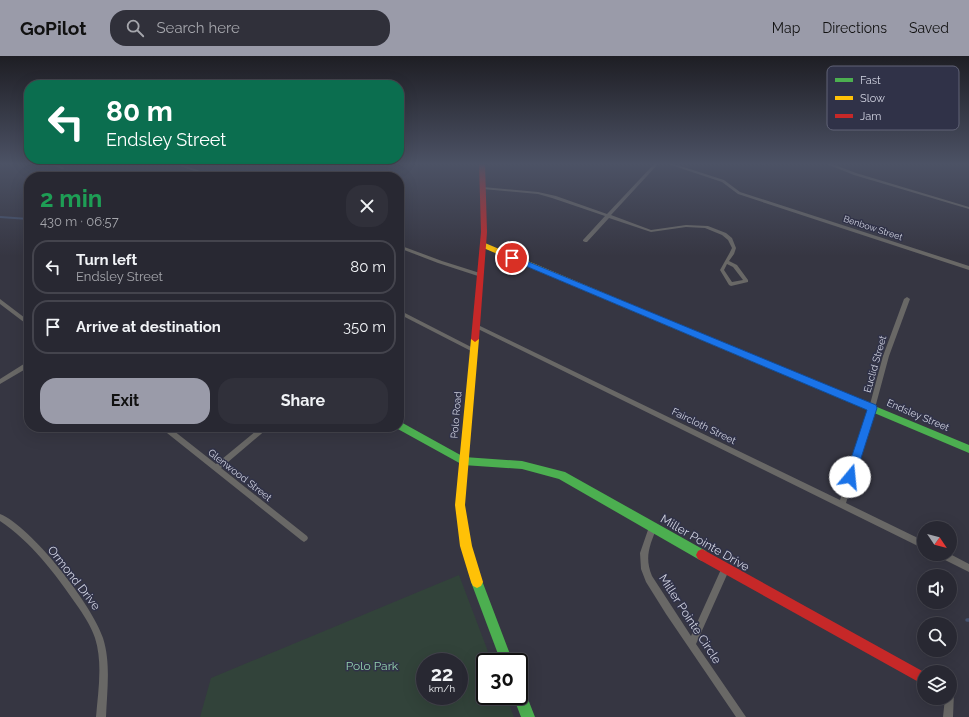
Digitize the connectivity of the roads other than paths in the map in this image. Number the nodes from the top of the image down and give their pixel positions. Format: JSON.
{"nodes":[{"id":1,"x":483,"y":194,"type":"edge"},
{"id":2,"x":541,"y":194,"type":"edge"},
{"id":3,"x":629,"y":194,"type":"edge"},
{"id":4,"x":742,"y":194,"type":"edge"},
{"id":5,"x":922,"y":194,"type":"edge"},
{"id":6,"x":969,"y":208,"type":"edge"},
{"id":7,"x":608,"y":217,"type":"junction"},
{"id":8,"x":585,"y":241,"type":"dead end"},
{"id":9,"x":483,"y":246,"type":"junction"},
{"id":10,"x":404,"y":248,"type":"edge"},
{"id":11,"x":727,"y":262,"type":"junction"},
{"id":12,"x":969,"y":268,"type":"edge"},
{"id":13,"x":481,"y":275,"type":"junction"},
{"id":14,"x":907,"y":299,"type":"dead end"},
{"id":15,"x":0,"y":301,"type":"edge"},
{"id":16,"x":404,"y":316,"type":"edge"},
{"id":17,"x":24,"y":320,"type":"edge"},
{"id":18,"x":476,"y":326,"type":"junction"},
{"id":19,"x":473,"y":350,"type":"junction"},
{"id":20,"x":24,"y":367,"type":"edge"},
{"id":21,"x":0,"y":382,"type":"edge"},
{"id":22,"x":872,"y":408,"type":"junction"},
{"id":23,"x":404,"y":428,"type":"edge"},
{"id":24,"x":170,"y":432,"type":"edge"},
{"id":25,"x":260,"y":432,"type":"edge"},
{"id":26,"x":969,"y":448,"type":"edge"},
{"id":27,"x":463,"y":461,"type":"junction"},
{"id":28,"x":216,"y":468,"type":"junction"},
{"id":29,"x":842,"y":504,"type":"junction"},
{"id":30,"x":0,"y":518,"type":"edge"},
{"id":31,"x":652,"y":527,"type":"junction"},
{"id":32,"x":304,"y":538,"type":"dead end"},
{"id":33,"x":917,"y":542,"type":"edge"},
{"id":34,"x":956,"y":561,"type":"edge"},
{"id":35,"x":726,"y":568,"type":"junction"},
{"id":36,"x":969,"y":568,"type":"edge"},
{"id":37,"x":692,"y":644,"type":"junction"},
{"id":38,"x":504,"y":653,"type":"edge"},
{"id":39,"x":917,"y":675,"type":"edge"},
{"id":40,"x":523,"y":705,"type":"edge"},
{"id":41,"x":949,"y":705,"type":"edge"},
{"id":42,"x":101,"y":717,"type":"edge"},
{"id":43,"x":528,"y":717,"type":"edge"},
{"id":44,"x":741,"y":717,"type":"edge"},
{"id":45,"x":948,"y":717,"type":"edge"}],
"edges":[{"from":1,"to":9,"type":"street","name":"Polo Road"},
{"from":2,"to":7,"type":"street"},
{"from":3,"to":7,"type":"street"},
{"from":4,"to":12,"type":"street","name":"Benbow Street"},
{"from":5,"to":6,"type":"street"},
{"from":7,"to":8,"type":"street"},
{"from":7,"to":11,"type":"street"},
{"from":9,"to":13,"type":"street","name":"Polo Road"},
{"from":9,"to":22,"type":"street","name":"Endsley Street"},
{"from":10,"to":13,"type":"street"},
{"from":11,"to":11,"type":"street"},
{"from":13,"to":18,"type":"street","name":"Polo Road"},
{"from":14,"to":22,"type":"street","name":"Euclid Street"},
{"from":15,"to":17,"type":"street"},
{"from":16,"to":19,"type":"street"},
{"from":18,"to":19,"type":"street","name":"Polo Road"},
{"from":18,"to":29,"type":"street","name":"Faircloth Street"},
{"from":19,"to":27,"type":"street","name":"Polo Road"},
{"from":20,"to":21,"type":"street"},
{"from":22,"to":26,"type":"street","name":"Endsley Street"},
{"from":22,"to":29,"type":"street","name":"Euclid Street"},
{"from":23,"to":27,"type":"street"},
{"from":24,"to":28,"type":"street","name":"Glenwood Street"},
{"from":25,"to":28,"type":"street"},
{"from":27,"to":31,"type":"street","name":"Miller Pointe Drive"},
{"from":27,"to":38,"type":"street","name":"Polo Road"},
{"from":28,"to":32,"type":"street","name":"Glenwood Street"},
{"from":29,"to":33,"type":"street","name":"Faircloth Street"},
{"from":30,"to":42,"type":"street","name":"Ormond Drive"},
{"from":31,"to":35,"type":"street","name":"Miller Pointe Drive"},
{"from":31,"to":37,"type":"street","name":"Miller Pointe Circle"},
{"from":34,"to":36,"type":"street"},
{"from":35,"to":37,"type":"street"},
{"from":35,"to":39,"type":"street","name":"Miller Pointe Drive"},
{"from":37,"to":44,"type":"street","name":"Miller Pointe Circle"},
{"from":40,"to":43,"type":"street"},
{"from":41,"to":45,"type":"street"}]}
